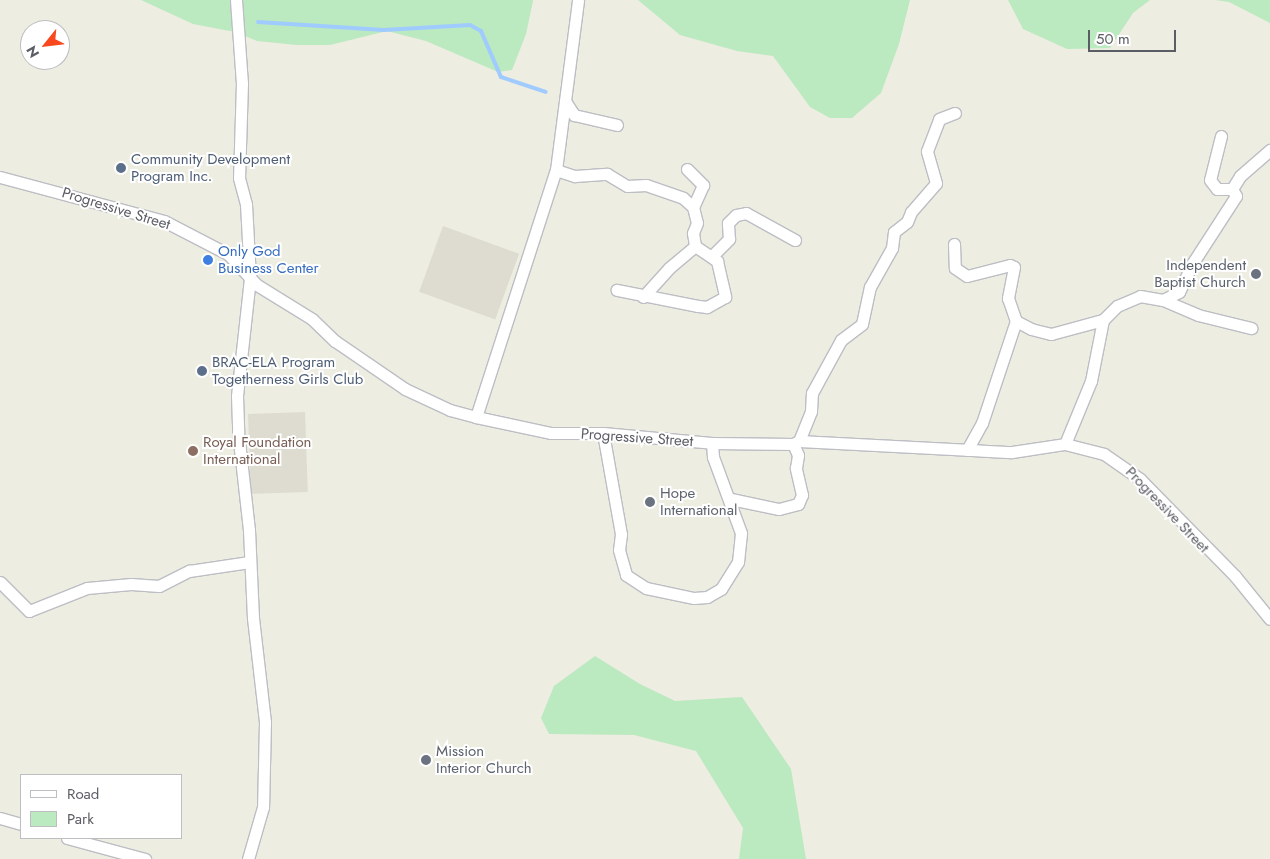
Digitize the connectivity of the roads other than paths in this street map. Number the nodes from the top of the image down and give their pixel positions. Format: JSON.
{"nodes":[{"id":1,"x":236,"y":0,"type":"edge"},
{"id":2,"x":579,"y":0,"type":"edge"},
{"id":3,"x":565,"y":102,"type":"junction"},
{"id":4,"x":955,"y":113,"type":"dead end"},
{"id":5,"x":617,"y":125,"type":"dead end"},
{"id":6,"x":1221,"y":136,"type":"dead end"},
{"id":7,"x":1270,"y":150,"type":"edge"},
{"id":8,"x":687,"y":169,"type":"dead end"},
{"id":9,"x":556,"y":170,"type":"junction"},
{"id":10,"x":0,"y":176,"type":"edge"},
{"id":11,"x":1232,"y":189,"type":"junction"},
{"id":12,"x":693,"y":207,"type":"junction"},
{"id":13,"x":795,"y":240,"type":"dead end"},
{"id":14,"x":954,"y":244,"type":"dead end"},
{"id":15,"x":695,"y":246,"type":"junction"},
{"id":16,"x":713,"y":255,"type":"junction"},
{"id":17,"x":250,"y":278,"type":"junction"},
{"id":18,"x":617,"y":290,"type":"dead end"},
{"id":19,"x":643,"y":297,"type":"junction"},
{"id":20,"x":1163,"y":300,"type":"junction"},
{"id":21,"x":1103,"y":320,"type":"junction"},
{"id":22,"x":1016,"y":321,"type":"junction"},
{"id":23,"x":1251,"y":328,"type":"dead end"},
{"id":24,"x":476,"y":417,"type":"junction"},
{"id":25,"x":603,"y":433,"type":"junction"},
{"id":26,"x":712,"y":443,"type":"junction"},
{"id":27,"x":796,"y":443,"type":"junction"},
{"id":28,"x":1065,"y":444,"type":"junction"},
{"id":29,"x":967,"y":450,"type":"junction"},
{"id":30,"x":730,"y":499,"type":"junction"},
{"id":31,"x":249,"y":562,"type":"junction"},
{"id":32,"x":0,"y":582,"type":"edge"},
{"id":33,"x":1270,"y":619,"type":"edge"},
{"id":34,"x":0,"y":818,"type":"edge"},
{"id":35,"x":20,"y":824,"type":"edge"},
{"id":36,"x":71,"y":839,"type":"edge"},
{"id":37,"x":145,"y":859,"type":"edge"},
{"id":38,"x":248,"y":859,"type":"edge"}],
"edges":[{"from":1,"to":17,"type":"street"},
{"from":2,"to":3,"type":"street"},
{"from":3,"to":5,"type":"street"},
{"from":3,"to":9,"type":"street"},
{"from":4,"to":27,"type":"street"},
{"from":6,"to":11,"type":"street"},
{"from":7,"to":11,"type":"street"},
{"from":8,"to":12,"type":"street"},
{"from":9,"to":12,"type":"street"},
{"from":9,"to":24,"type":"street"},
{"from":10,"to":17,"type":"street","name":"Progressive Street"},
{"from":11,"to":20,"type":"street"},
{"from":12,"to":15,"type":"street"},
{"from":13,"to":16,"type":"street"},
{"from":14,"to":22,"type":"street"},
{"from":15,"to":16,"type":"street"},
{"from":15,"to":19,"type":"street"},
{"from":16,"to":19,"type":"street"},
{"from":17,"to":24,"type":"street","name":"Progressive Street"},
{"from":17,"to":31,"type":"street"},
{"from":18,"to":19,"type":"street"},
{"from":20,"to":21,"type":"street"},
{"from":20,"to":23,"type":"street"},
{"from":21,"to":22,"type":"street"},
{"from":21,"to":28,"type":"street"},
{"from":22,"to":29,"type":"street"},
{"from":24,"to":25,"type":"street","name":"Progressive Street"},
{"from":25,"to":26,"type":"street","name":"Progressive Street"},
{"from":25,"to":30,"type":"street"},
{"from":26,"to":27,"type":"street","name":"Progressive Street"},
{"from":26,"to":30,"type":"street"},
{"from":27,"to":29,"type":"street","name":"Progressive Street"},
{"from":27,"to":30,"type":"street"},
{"from":28,"to":29,"type":"street","name":"Progressive Street"},
{"from":28,"to":33,"type":"street","name":"Progressive Street"},
{"from":31,"to":32,"type":"street"},
{"from":31,"to":38,"type":"street"},
{"from":34,"to":35,"type":"street"},
{"from":36,"to":37,"type":"street"}]}
